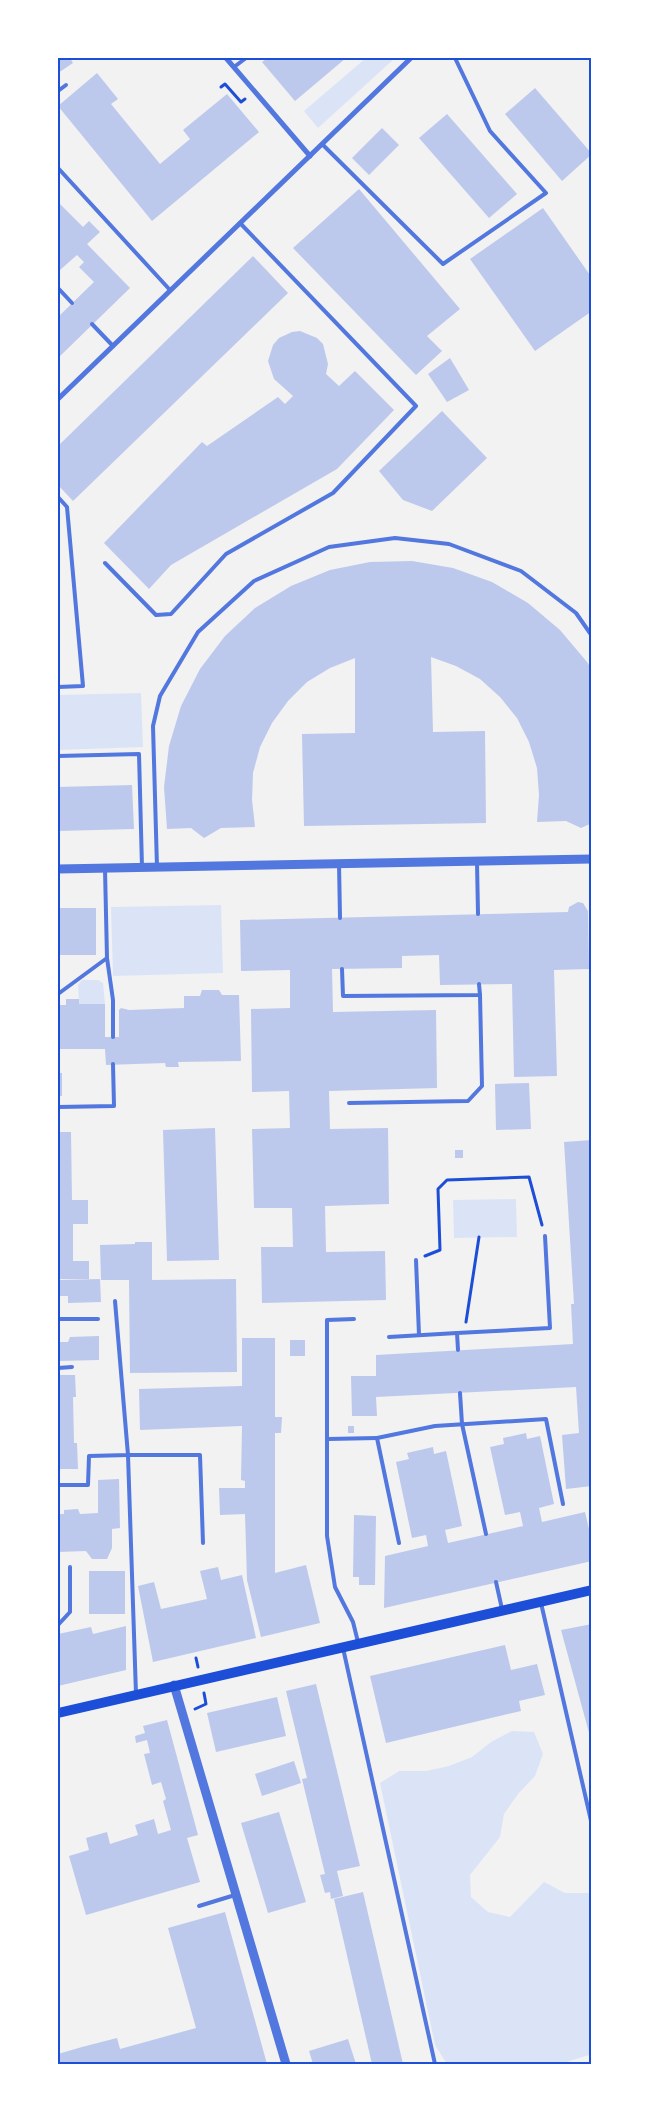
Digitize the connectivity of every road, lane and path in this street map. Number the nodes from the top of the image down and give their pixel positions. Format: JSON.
{"nodes":[{"id":1,"x":226,"y":58,"type":"edge"},
{"id":2,"x":246,"y":58,"type":"edge"},
{"id":3,"x":412,"y":58,"type":"edge"},
{"id":4,"x":455,"y":58,"type":"edge"},
{"id":5,"x":234,"y":67,"type":"junction"},
{"id":6,"x":66,"y":85,"type":"dead end"},
{"id":7,"x":221,"y":86,"type":"dead end"},
{"id":8,"x":58,"y":91,"type":"edge"},
{"id":9,"x":241,"y":102,"type":"dead end"},
{"id":10,"x":322,"y":144,"type":"junction"},
{"id":11,"x":310,"y":156,"type":"junction"},
{"id":12,"x":58,"y":168,"type":"edge"},
{"id":13,"x":240,"y":223,"type":"junction"},
{"id":14,"x":58,"y":288,"type":"edge"},
{"id":15,"x":170,"y":290,"type":"junction"},
{"id":16,"x":72,"y":303,"type":"dead end"},
{"id":17,"x":92,"y":324,"type":"dead end"},
{"id":18,"x":113,"y":346,"type":"junction"},
{"id":19,"x":58,"y":399,"type":"edge"},
{"id":20,"x":58,"y":497,"type":"edge"},
{"id":21,"x":106,"y":563,"type":"dead end"},
{"id":22,"x":592,"y":636,"type":"edge"},
{"id":23,"x":58,"y":687,"type":"edge"},
{"id":24,"x":58,"y":756,"type":"edge"},
{"id":25,"x":591,"y":858,"type":"edge"},
{"id":26,"x":476,"y":861,"type":"junction"},
{"id":27,"x":592,"y":862,"type":"edge"},
{"id":28,"x":338,"y":863,"type":"junction"},
{"id":29,"x":142,"y":867,"type":"junction"},
{"id":30,"x":157,"y":867,"type":"junction"},
{"id":31,"x":105,"y":868,"type":"junction"},
{"id":32,"x":58,"y":869,"type":"edge"},
{"id":33,"x":478,"y":914,"type":"dead end"},
{"id":34,"x":340,"y":918,"type":"dead end"},
{"id":35,"x":107,"y":958,"type":"junction"},
{"id":36,"x":342,"y":969,"type":"dead end"},
{"id":37,"x":480,"y":984,"type":"dead end"},
{"id":38,"x":58,"y":994,"type":"edge"},
{"id":39,"x":480,"y":995,"type":"junction"},
{"id":40,"x":113,"y":1037,"type":"dead end"},
{"id":41,"x":113,"y":1064,"type":"dead end"},
{"id":42,"x":349,"y":1103,"type":"dead end"},
{"id":43,"x":58,"y":1107,"type":"edge"},
{"id":44,"x":545,"y":1236,"type":"joint"},
{"id":45,"x":479,"y":1238,"type":"dead end"},
{"id":46,"x":416,"y":1260,"type":"joint"},
{"id":47,"x":114,"y":1301,"type":"dead end"},
{"id":48,"x":98,"y":1319,"type":"dead end"},
{"id":49,"x":354,"y":1319,"type":"dead end"},
{"id":50,"x":58,"y":1320,"type":"edge"},
{"id":51,"x":457,"y":1333,"type":"junction"},
{"id":52,"x":465,"y":1333,"type":"junction"},
{"id":53,"x":419,"y":1335,"type":"junction"},
{"id":54,"x":389,"y":1337,"type":"dead end"},
{"id":55,"x":458,"y":1350,"type":"dead end"},
{"id":56,"x":72,"y":1367,"type":"dead end"},
{"id":57,"x":58,"y":1368,"type":"edge"},
{"id":58,"x":460,"y":1393,"type":"dead end"},
{"id":59,"x":462,"y":1424,"type":"junction"},
{"id":60,"x":376,"y":1438,"type":"junction"},
{"id":61,"x":328,"y":1439,"type":"junction"},
{"id":62,"x":128,"y":1455,"type":"junction"},
{"id":63,"x":58,"y":1485,"type":"edge"},
{"id":64,"x":563,"y":1504,"type":"dead end"},
{"id":65,"x":486,"y":1534,"type":"dead end"},
{"id":66,"x":204,"y":1543,"type":"dead end"},
{"id":67,"x":399,"y":1543,"type":"dead end"},
{"id":68,"x":70,"y":1567,"type":"dead end"},
{"id":69,"x":496,"y":1582,"type":"dead end"},
{"id":70,"x":592,"y":1590,"type":"edge"},
{"id":71,"x":540,"y":1601,"type":"junction"},
{"id":72,"x":502,"y":1610,"type":"junction"},
{"id":73,"x":58,"y":1625,"type":"edge"},
{"id":74,"x":358,"y":1642,"type":"junction"},
{"id":75,"x":342,"y":1646,"type":"junction"},
{"id":76,"x":174,"y":1685,"type":"junction"},
{"id":77,"x":136,"y":1694,"type":"junction"},
{"id":78,"x":58,"y":1713,"type":"edge"},
{"id":79,"x":592,"y":1825,"type":"edge"},
{"id":80,"x":235,"y":1896,"type":"junction"},
{"id":81,"x":199,"y":1906,"type":"dead end"},
{"id":82,"x":286,"y":2064,"type":"edge"},
{"id":83,"x":435,"y":2064,"type":"edge"}],
"edges":[{"from":1,"to":5,"type":"street"},
{"from":2,"to":5,"type":"lane"},
{"from":3,"to":10,"type":"street"},
{"from":4,"to":10,"type":"lane"},
{"from":5,"to":11,"type":"street"},
{"from":6,"to":8,"type":"lane"},
{"from":7,"to":9,"type":"path"},
{"from":10,"to":11,"type":"street"},
{"from":11,"to":13,"type":"street"},
{"from":12,"to":15,"type":"lane"},
{"from":13,"to":15,"type":"street"},
{"from":13,"to":21,"type":"lane"},
{"from":14,"to":16,"type":"lane"},
{"from":15,"to":18,"type":"street"},
{"from":17,"to":18,"type":"lane"},
{"from":18,"to":19,"type":"street"},
{"from":20,"to":23,"type":"lane"},
{"from":22,"to":30,"type":"lane"},
{"from":24,"to":29,"type":"lane"},
{"from":25,"to":26,"type":"street"},
{"from":25,"to":27,"type":"lane"},
{"from":26,"to":28,"type":"street"},
{"from":26,"to":33,"type":"lane"},
{"from":28,"to":30,"type":"street"},
{"from":28,"to":34,"type":"lane"},
{"from":29,"to":30,"type":"street"},
{"from":29,"to":31,"type":"street"},
{"from":31,"to":32,"type":"street"},
{"from":31,"to":35,"type":"lane"},
{"from":35,"to":38,"type":"lane"},
{"from":35,"to":40,"type":"lane"},
{"from":36,"to":39,"type":"lane"},
{"from":37,"to":39,"type":"lane"},
{"from":39,"to":42,"type":"lane"},
{"from":41,"to":43,"type":"lane"},
{"from":44,"to":46,"type":"path"},
{"from":44,"to":52,"type":"lane"},
{"from":45,"to":52,"type":"path"},
{"from":46,"to":53,"type":"lane"},
{"from":47,"to":62,"type":"lane"},
{"from":48,"to":50,"type":"lane"},
{"from":49,"to":61,"type":"lane"},
{"from":51,"to":52,"type":"lane"},
{"from":51,"to":53,"type":"lane"},
{"from":51,"to":55,"type":"lane"},
{"from":53,"to":54,"type":"lane"},
{"from":56,"to":57,"type":"lane"},
{"from":58,"to":59,"type":"lane"},
{"from":59,"to":60,"type":"lane"},
{"from":59,"to":64,"type":"lane"},
{"from":59,"to":65,"type":"lane"},
{"from":60,"to":61,"type":"lane"},
{"from":60,"to":67,"type":"lane"},
{"from":61,"to":74,"type":"lane"},
{"from":62,"to":63,"type":"lane"},
{"from":62,"to":66,"type":"lane"},
{"from":62,"to":77,"type":"lane"},
{"from":68,"to":73,"type":"lane"},
{"from":69,"to":72,"type":"lane"},
{"from":70,"to":71,"type":"main road"},
{"from":71,"to":72,"type":"main road"},
{"from":71,"to":79,"type":"lane"},
{"from":72,"to":74,"type":"main road"},
{"from":74,"to":75,"type":"main road"},
{"from":75,"to":76,"type":"main road"},
{"from":75,"to":83,"type":"lane"},
{"from":76,"to":77,"type":"main road"},
{"from":76,"to":80,"type":"street"},
{"from":77,"to":78,"type":"main road"},
{"from":80,"to":81,"type":"lane"},
{"from":80,"to":82,"type":"street"}]}
